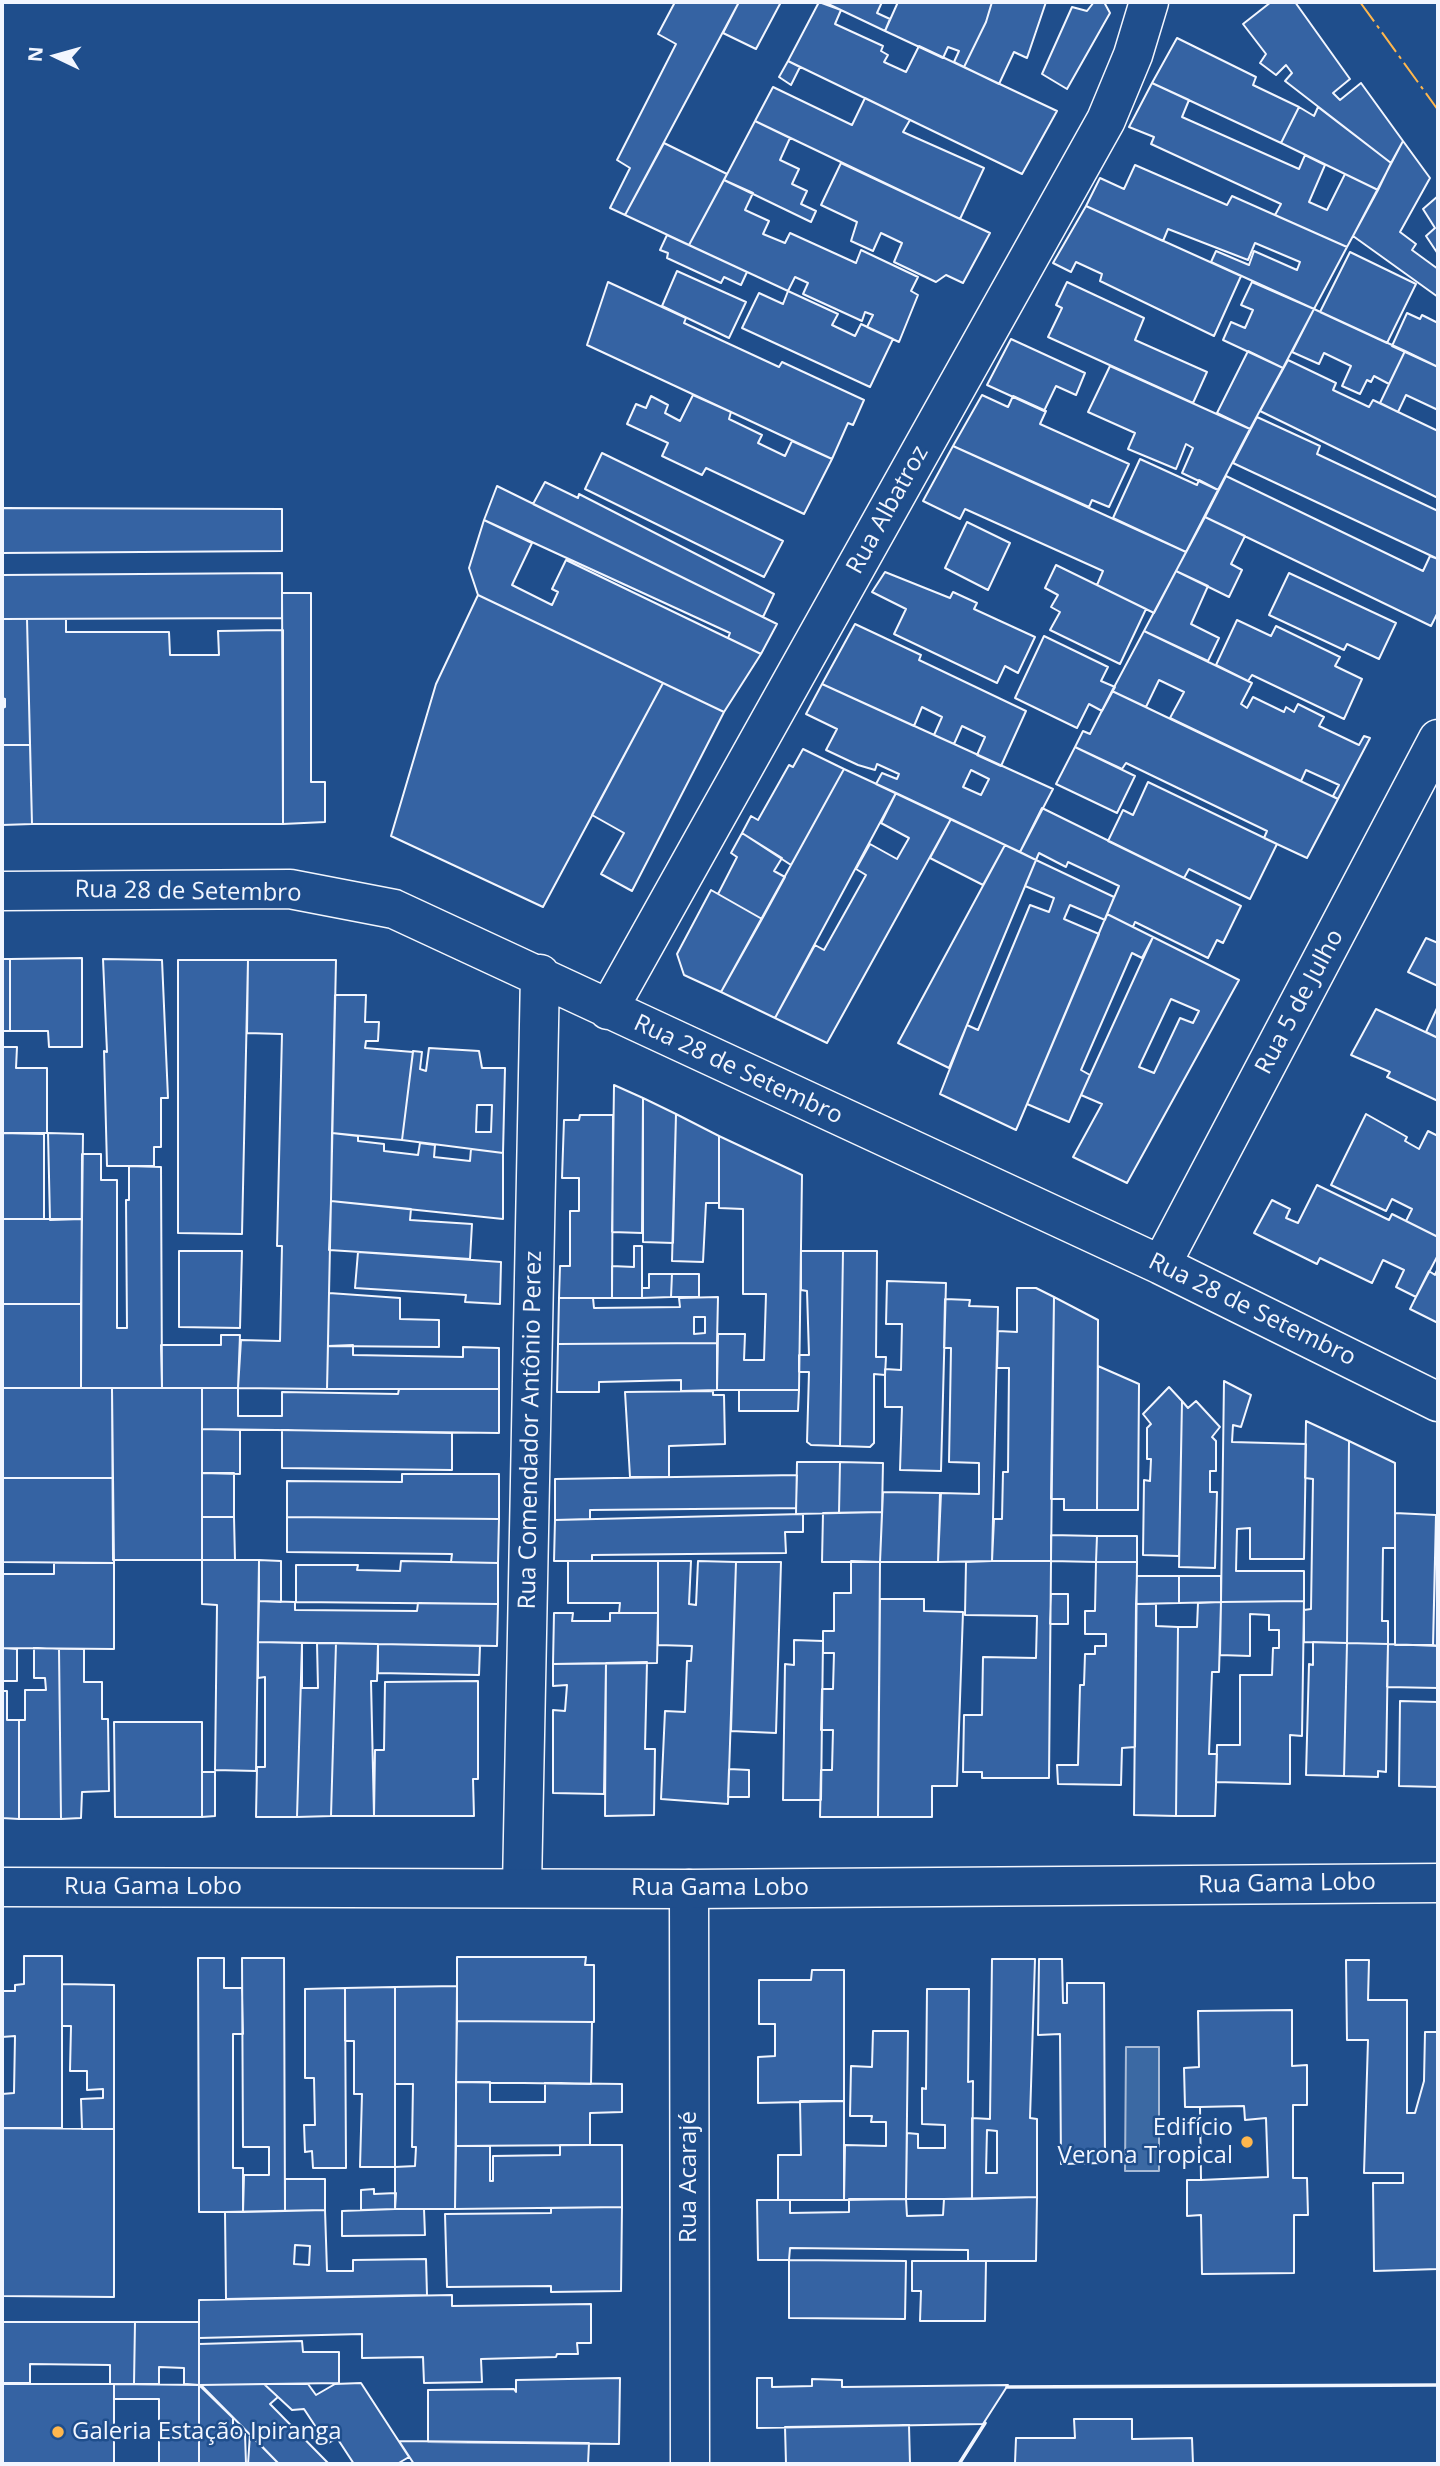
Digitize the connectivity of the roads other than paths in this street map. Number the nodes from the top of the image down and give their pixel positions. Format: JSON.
{"nodes":[{"id":1,"x":1149,"y":2,"type":"edge"},
{"id":2,"x":1438,"y":739,"type":"edge"},
{"id":3,"x":2,"y":891,"type":"edge"},
{"id":4,"x":540,"y":974,"type":"junction"},
{"id":5,"x":608,"y":1010,"type":"junction"},
{"id":6,"x":1161,"y":1265,"type":"junction"},
{"id":7,"x":1438,"y":1402,"type":"edge"},
{"id":8,"x":1438,"y":1883,"type":"edge"},
{"id":9,"x":2,"y":1887,"type":"edge"},
{"id":10,"x":523,"y":1887,"type":"junction"},
{"id":11,"x":688,"y":1889,"type":"junction"},
{"id":12,"x":690,"y":2464,"type":"edge"}],
"edges":[{"from":1,"to":5,"type":"street","name":"Rua Albatroz"},
{"from":2,"to":6,"type":"street","name":"Rua 5 de Julho"},
{"from":3,"to":4,"type":"street","name":"Rua 28 de Setembro"},
{"from":4,"to":5,"type":"street","name":"Rua 28 de Setembro"},
{"from":4,"to":10,"type":"street","name":"Rua Comendador Antônio Perez"},
{"from":5,"to":6,"type":"street","name":"Rua 28 de Setembro"},
{"from":6,"to":7,"type":"street","name":"Rua 28 de Setembro"},
{"from":8,"to":11,"type":"street","name":"Rua Gama Lobo"},
{"from":9,"to":10,"type":"street","name":"Rua Gama Lobo"},
{"from":10,"to":11,"type":"street","name":"Rua Gama Lobo"},
{"from":11,"to":12,"type":"street","name":"Rua Acarajé"}]}
